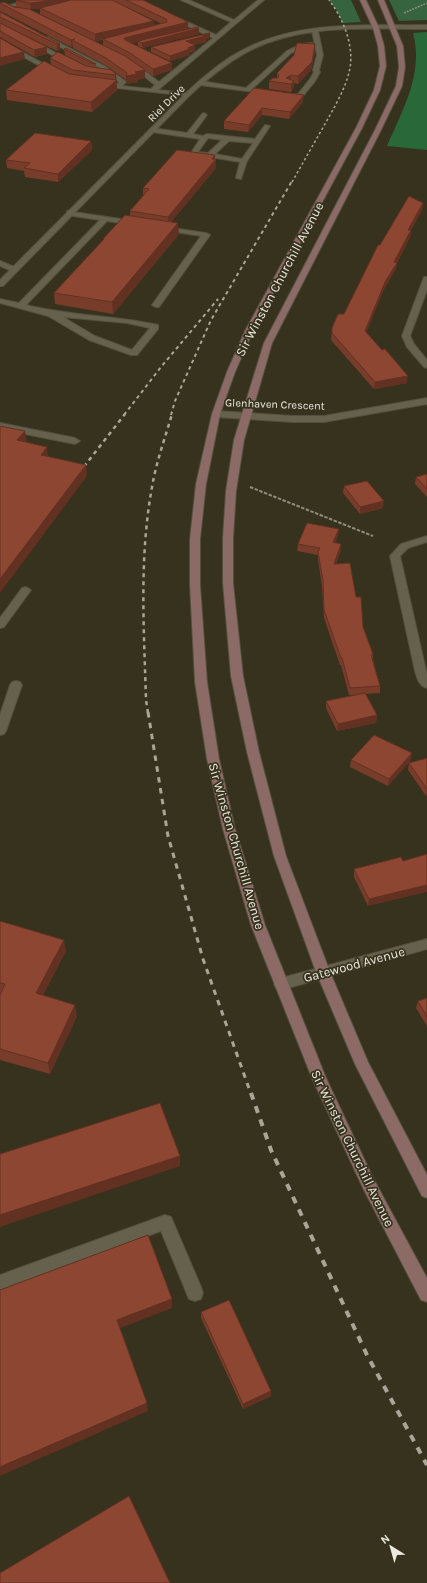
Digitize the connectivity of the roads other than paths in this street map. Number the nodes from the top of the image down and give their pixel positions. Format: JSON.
{"nodes":[{"id":1,"x":34,"y":0,"type":"edge"},
{"id":2,"x":184,"y":0,"type":"edge"},
{"id":3,"x":262,"y":0,"type":"edge"},
{"id":4,"x":363,"y":0,"type":"edge"},
{"id":5,"x":381,"y":0,"type":"edge"},
{"id":6,"x":24,"y":13,"type":"edge"},
{"id":7,"x":169,"y":16,"type":"edge"},
{"id":8,"x":235,"y":22,"type":"junction"},
{"id":9,"x":393,"y":27,"type":"junction"},
{"id":10,"x":427,"y":27,"type":"edge"},
{"id":11,"x":197,"y":28,"type":"junction"},
{"id":12,"x":376,"y":28,"type":"junction"},
{"id":13,"x":189,"y":30,"type":"edge"},
{"id":14,"x":315,"y":31,"type":"junction"},
{"id":15,"x":38,"y":34,"type":"edge"},
{"id":16,"x":210,"y":34,"type":"junction"},
{"id":17,"x":202,"y":36,"type":"edge"},
{"id":18,"x":44,"y":37,"type":"junction"},
{"id":19,"x":217,"y":38,"type":"junction"},
{"id":20,"x":0,"y":42,"type":"edge"},
{"id":21,"x":212,"y":42,"type":"junction"},
{"id":22,"x":15,"y":44,"type":"edge"},
{"id":23,"x":319,"y":45,"type":"junction"},
{"id":24,"x":8,"y":46,"type":"junction"},
{"id":25,"x":197,"y":46,"type":"edge"},
{"id":26,"x":128,"y":62,"type":"edge"},
{"id":27,"x":76,"y":65,"type":"edge"},
{"id":28,"x":172,"y":67,"type":"edge"},
{"id":29,"x":179,"y":70,"type":"junction"},
{"id":30,"x":59,"y":74,"type":"edge"},
{"id":31,"x":101,"y":74,"type":"edge"},
{"id":32,"x":114,"y":76,"type":"junction"},
{"id":33,"x":256,"y":81,"type":"junction"},
{"id":34,"x":200,"y":83,"type":"junction"},
{"id":35,"x":268,"y":83,"type":"dead end"},
{"id":36,"x":94,"y":84,"type":"edge"},
{"id":37,"x":159,"y":84,"type":"junction"},
{"id":38,"x":117,"y":87,"type":"junction"},
{"id":39,"x":296,"y":87,"type":"edge"},
{"id":40,"x":306,"y":88,"type":"junction"},
{"id":41,"x":247,"y":90,"type":"junction"},
{"id":42,"x":154,"y":91,"type":"junction"},
{"id":43,"x":187,"y":96,"type":"junction"},
{"id":44,"x":204,"y":115,"type":"dead end"},
{"id":45,"x":268,"y":126,"type":"dead end"},
{"id":46,"x":152,"y":130,"type":"junction"},
{"id":47,"x":188,"y":136,"type":"junction"},
{"id":48,"x":204,"y":138,"type":"junction"},
{"id":49,"x":227,"y":139,"type":"junction"},
{"id":50,"x":258,"y":141,"type":"junction"},
{"id":51,"x":210,"y":155,"type":"junction"},
{"id":52,"x":244,"y":162,"type":"junction"},
{"id":53,"x":239,"y":178,"type":"dead end"},
{"id":54,"x":70,"y":213,"type":"junction"},
{"id":55,"x":105,"y":219,"type":"junction"},
{"id":56,"x":0,"y":263,"type":"edge"},
{"id":57,"x":14,"y":270,"type":"junction"},
{"id":58,"x":427,"y":279,"type":"edge"},
{"id":59,"x":0,"y":284,"type":"edge"},
{"id":60,"x":0,"y":301,"type":"edge"},
{"id":61,"x":156,"y":305,"type":"dead end"},
{"id":62,"x":20,"y":307,"type":"junction"},
{"id":63,"x":51,"y":314,"type":"junction"},
{"id":64,"x":427,"y":365,"type":"edge"},
{"id":65,"x":427,"y":402,"type":"edge"},
{"id":66,"x":216,"y":414,"type":"junction"},
{"id":67,"x":245,"y":416,"type":"junction"},
{"id":68,"x":0,"y":426,"type":"edge"},
{"id":69,"x":75,"y":441,"type":"dead end"},
{"id":70,"x":427,"y":539,"type":"edge"},
{"id":71,"x":26,"y":590,"type":"dead end"},
{"id":72,"x":0,"y":625,"type":"edge"},
{"id":73,"x":427,"y":684,"type":"edge"},
{"id":74,"x":16,"y":685,"type":"dead end"},
{"id":75,"x":0,"y":731,"type":"edge"},
{"id":76,"x":427,"y":944,"type":"edge"},
{"id":77,"x":323,"y":972,"type":"junction"},
{"id":78,"x":281,"y":984,"type":"junction"},
{"id":79,"x":427,"y":1192,"type":"edge"},
{"id":80,"x":0,"y":1283,"type":"edge"},
{"id":81,"x":195,"y":1293,"type":"dead end"},
{"id":82,"x":427,"y":1294,"type":"edge"}],
"edges":[{"from":1,"to":6,"type":"street"},
{"from":2,"to":8,"type":"street"},
{"from":3,"to":8,"type":"street"},
{"from":4,"to":12,"type":"main road","name":"Sir Winston Churchill Avenue"},
{"from":5,"to":9,"type":"main road","name":"Sir Winston Churchill Avenue"},
{"from":7,"to":11,"type":"street"},
{"from":8,"to":19,"type":"street"},
{"from":9,"to":10,"type":"street","name":"Riel Drive"},
{"from":9,"to":12,"type":"street","name":"Riel Drive"},
{"from":9,"to":67,"type":"main road","name":"Sir Winston Churchill Avenue"},
{"from":11,"to":13,"type":"street"},
{"from":11,"to":16,"type":"street"},
{"from":12,"to":14,"type":"street","name":"Riel Drive"},
{"from":12,"to":66,"type":"main road","name":"Sir Winston Churchill Avenue"},
{"from":14,"to":23,"type":"street"},
{"from":14,"to":34,"type":"street","name":"Riel Drive"},
{"from":15,"to":18,"type":"street"},
{"from":16,"to":17,"type":"street"},
{"from":16,"to":19,"type":"street"},
{"from":18,"to":27,"type":"street"},
{"from":18,"to":32,"type":"street"},
{"from":19,"to":21,"type":"street"},
{"from":20,"to":24,"type":"street"},
{"from":21,"to":25,"type":"street"},
{"from":21,"to":29,"type":"street"},
{"from":22,"to":24,"type":"street"},
{"from":23,"to":33,"type":"street"},
{"from":23,"to":40,"type":"street"},
{"from":24,"to":30,"type":"street"},
{"from":26,"to":37,"type":"street"},
{"from":28,"to":29,"type":"street"},
{"from":29,"to":37,"type":"street"},
{"from":31,"to":32,"type":"street"},
{"from":32,"to":38,"type":"street"},
{"from":33,"to":35,"type":"street"},
{"from":33,"to":41,"type":"street"},
{"from":34,"to":41,"type":"street"},
{"from":34,"to":43,"type":"street","name":"Riel Drive"},
{"from":36,"to":38,"type":"street"},
{"from":37,"to":42,"type":"street"},
{"from":38,"to":42,"type":"street"},
{"from":39,"to":40,"type":"street"},
{"from":40,"to":41,"type":"street"},
{"from":42,"to":43,"type":"street"},
{"from":43,"to":46,"type":"street","name":"Riel Drive"},
{"from":44,"to":47,"type":"street"},
{"from":45,"to":50,"type":"street"},
{"from":46,"to":47,"type":"street"},
{"from":46,"to":54,"type":"street","name":"Riel Drive"},
{"from":47,"to":48,"type":"street"},
{"from":48,"to":49,"type":"street"},
{"from":48,"to":51,"type":"street"},
{"from":49,"to":50,"type":"street"},
{"from":49,"to":51,"type":"street"},
{"from":50,"to":52,"type":"street"},
{"from":51,"to":52,"type":"street"},
{"from":52,"to":53,"type":"street"},
{"from":54,"to":55,"type":"street"},
{"from":54,"to":57,"type":"street","name":"Riel Drive"},
{"from":55,"to":61,"type":"street"},
{"from":55,"to":62,"type":"street"},
{"from":56,"to":57,"type":"street"},
{"from":57,"to":59,"type":"street","name":"Riel Drive"},
{"from":58,"to":64,"type":"street"},
{"from":60,"to":62,"type":"street"},
{"from":62,"to":63,"type":"street"},
{"from":63,"to":63,"type":"street"},
{"from":65,"to":67,"type":"street","name":"Glenhaven Crescent"},
{"from":66,"to":67,"type":"street","name":"Glenhaven Crescent"},
{"from":66,"to":78,"type":"main road","name":"Sir Winston Churchill Avenue"},
{"from":67,"to":77,"type":"main road","name":"Sir Winston Churchill Avenue"},
{"from":68,"to":69,"type":"street"},
{"from":70,"to":73,"type":"street"},
{"from":71,"to":72,"type":"street"},
{"from":74,"to":75,"type":"street"},
{"from":76,"to":77,"type":"street","name":"Gatewood Avenue"},
{"from":77,"to":78,"type":"street","name":"Gatewood Avenue"},
{"from":77,"to":79,"type":"main road","name":"Sir Winston Churchill Avenue"},
{"from":78,"to":82,"type":"main road","name":"Sir Winston Churchill Avenue"},
{"from":80,"to":81,"type":"street"}]}
